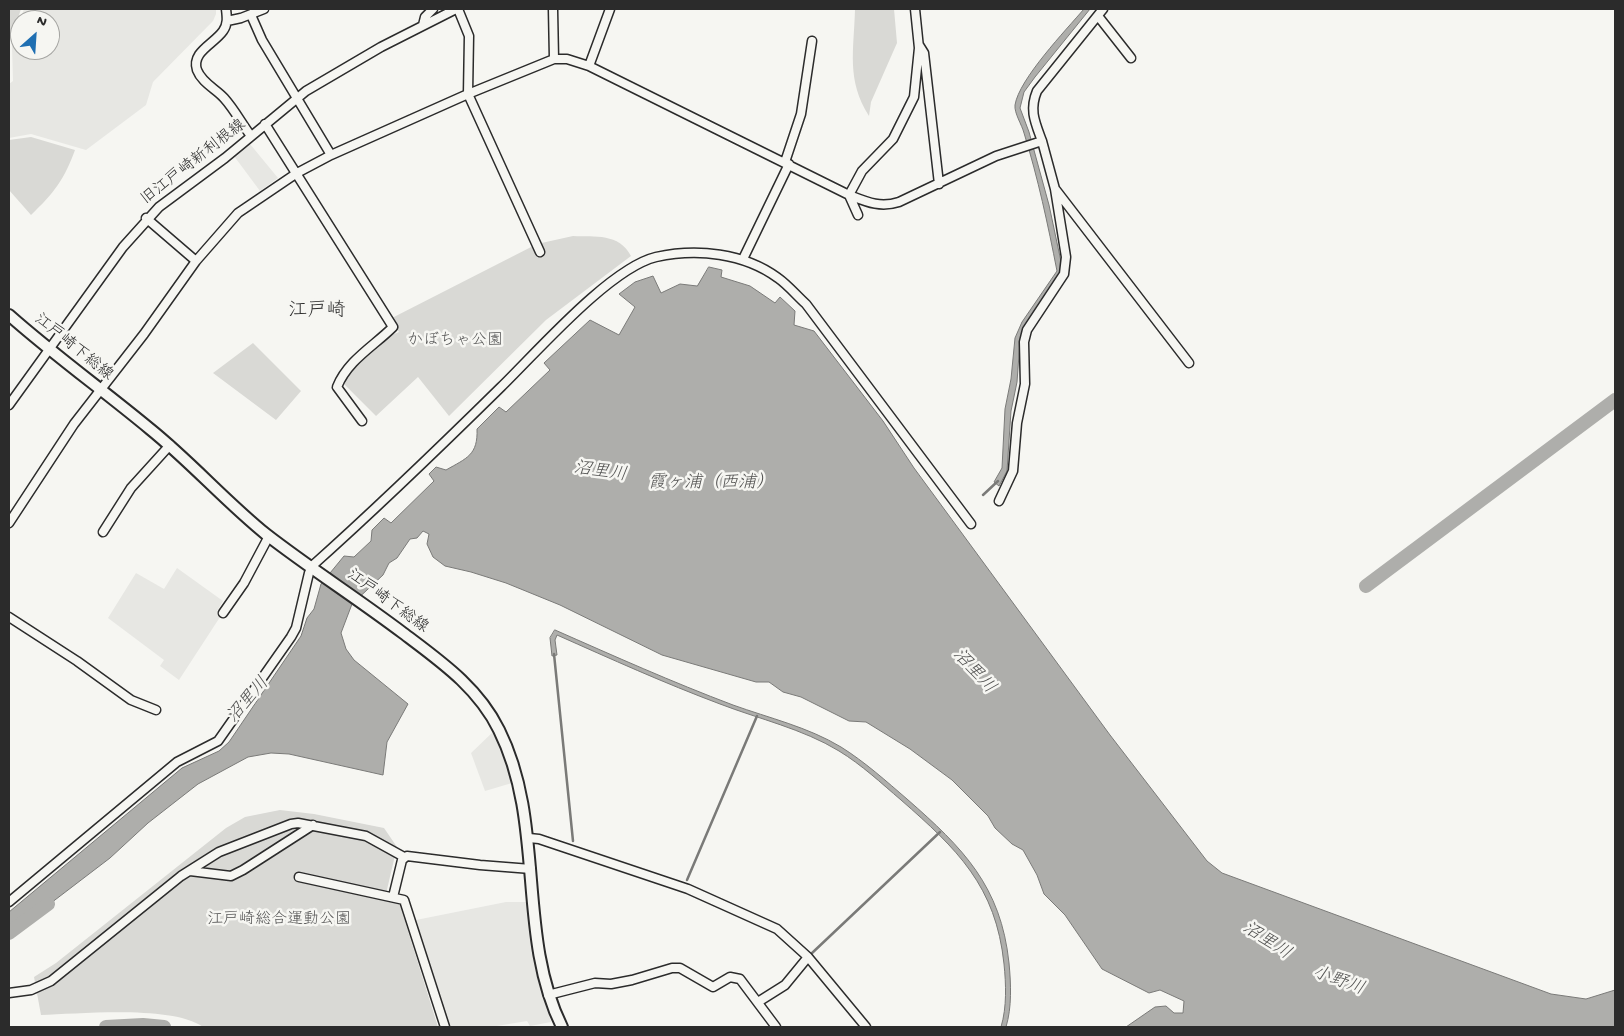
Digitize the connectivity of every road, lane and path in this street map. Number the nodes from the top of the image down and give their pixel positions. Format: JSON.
{"nodes":[{"id":1,"x":226,"y":9,"type":"edge"},
{"id":2,"x":264,"y":9,"type":"edge"},
{"id":3,"x":433,"y":9,"type":"edge"},
{"id":4,"x":457,"y":9,"type":"edge"},
{"id":5,"x":553,"y":9,"type":"edge"},
{"id":6,"x":610,"y":9,"type":"edge"},
{"id":7,"x":915,"y":9,"type":"edge"},
{"id":8,"x":1103,"y":9,"type":"edge"},
{"id":9,"x":251,"y":15,"type":"junction"},
{"id":10,"x":1098,"y":16,"type":"junction"},
{"id":11,"x":227,"y":21,"type":"junction"},
{"id":12,"x":423,"y":25,"type":"junction"},
{"id":13,"x":812,"y":41,"type":"dead end"},
{"id":14,"x":918,"y":43,"type":"junction"},
{"id":15,"x":1131,"y":58,"type":"dead end"},
{"id":16,"x":554,"y":59,"type":"junction"},
{"id":17,"x":589,"y":66,"type":"junction"},
{"id":18,"x":468,"y":94,"type":"junction"},
{"id":19,"x":297,"y":97,"type":"junction"},
{"id":20,"x":265,"y":124,"type":"junction"},
{"id":21,"x":250,"y":136,"type":"junction"},
{"id":22,"x":1042,"y":141,"type":"junction"},
{"id":23,"x":331,"y":155,"type":"junction"},
{"id":24,"x":787,"y":163,"type":"junction"},
{"id":25,"x":297,"y":173,"type":"junction"},
{"id":26,"x":938,"y":184,"type":"junction"},
{"id":27,"x":1055,"y":189,"type":"junction"},
{"id":28,"x":849,"y":195,"type":"junction"},
{"id":29,"x":858,"y":215,"type":"dead end"},
{"id":30,"x":146,"y":218,"type":"junction"},
{"id":31,"x":540,"y":252,"type":"dead end"},
{"id":32,"x":743,"y":259,"type":"junction"},
{"id":33,"x":196,"y":261,"type":"junction"},
{"id":34,"x":9,"y":316,"type":"edge"},
{"id":35,"x":48,"y":349,"type":"junction"},
{"id":36,"x":1188,"y":363,"type":"dead end"},
{"id":37,"x":100,"y":390,"type":"junction"},
{"id":38,"x":9,"y":405,"type":"edge"},
{"id":39,"x":362,"y":421,"type":"dead end"},
{"id":40,"x":170,"y":445,"type":"junction"},
{"id":41,"x":999,"y":501,"type":"dead end"},
{"id":42,"x":9,"y":523,"type":"edge"},
{"id":43,"x":971,"y":524,"type":"dead end"},
{"id":44,"x":103,"y":532,"type":"dead end"},
{"id":45,"x":269,"y":536,"type":"junction"},
{"id":46,"x":315,"y":568,"type":"junction"},
{"id":47,"x":223,"y":613,"type":"dead end"},
{"id":48,"x":9,"y":617,"type":"edge"},
{"id":49,"x":156,"y":710,"type":"dead end"},
{"id":50,"x":313,"y":825,"type":"junction"},
{"id":51,"x":529,"y":838,"type":"junction"},
{"id":52,"x":404,"y":857,"type":"junction"},
{"id":53,"x":531,"y":869,"type":"junction"},
{"id":54,"x":190,"y":872,"type":"junction"},
{"id":55,"x":299,"y":877,"type":"dead end"},
{"id":56,"x":393,"y":897,"type":"junction"},
{"id":57,"x":9,"y":902,"type":"edge"},
{"id":58,"x":808,"y":957,"type":"junction"},
{"id":59,"x":9,"y":993,"type":"edge"},
{"id":60,"x":548,"y":995,"type":"junction"},
{"id":61,"x":758,"y":1002,"type":"junction"},
{"id":62,"x":444,"y":1027,"type":"edge"},
{"id":63,"x":562,"y":1027,"type":"edge"},
{"id":64,"x":776,"y":1027,"type":"edge"},
{"id":65,"x":866,"y":1027,"type":"edge"}],
"edges":[{"from":1,"to":11,"type":"street"},
{"from":2,"to":9,"type":"street"},
{"from":3,"to":12,"type":"street"},
{"from":4,"to":12,"type":"street","name":"旧江戸崎新利根線"},
{"from":4,"to":18,"type":"street"},
{"from":5,"to":16,"type":"street"},
{"from":6,"to":17,"type":"street"},
{"from":7,"to":14,"type":"street"},
{"from":8,"to":10,"type":"street"},
{"from":9,"to":11,"type":"street"},
{"from":9,"to":19,"type":"street"},
{"from":10,"to":15,"type":"street"},
{"from":10,"to":22,"type":"street"},
{"from":11,"to":21,"type":"street"},
{"from":12,"to":19,"type":"street","name":"旧江戸崎新利根線"},
{"from":13,"to":24,"type":"street"},
{"from":14,"to":26,"type":"street"},
{"from":14,"to":28,"type":"street"},
{"from":16,"to":17,"type":"street"},
{"from":16,"to":18,"type":"street"},
{"from":17,"to":24,"type":"street"},
{"from":18,"to":23,"type":"street"},
{"from":18,"to":31,"type":"street"},
{"from":19,"to":20,"type":"street","name":"旧江戸崎新利根線"},
{"from":19,"to":23,"type":"street"},
{"from":20,"to":21,"type":"street","name":"旧江戸崎新利根線"},
{"from":20,"to":25,"type":"street"},
{"from":21,"to":30,"type":"street","name":"旧江戸崎新利根線"},
{"from":22,"to":26,"type":"street"},
{"from":22,"to":27,"type":"street"},
{"from":23,"to":25,"type":"street"},
{"from":24,"to":28,"type":"street"},
{"from":24,"to":32,"type":"street"},
{"from":25,"to":33,"type":"street"},
{"from":25,"to":39,"type":"street"},
{"from":26,"to":28,"type":"street"},
{"from":27,"to":36,"type":"street"},
{"from":27,"to":41,"type":"street"},
{"from":28,"to":29,"type":"street"},
{"from":30,"to":33,"type":"street"},
{"from":30,"to":35,"type":"street","name":"旧江戸崎新利根線"},
{"from":32,"to":43,"type":"street"},
{"from":32,"to":46,"type":"street"},
{"from":33,"to":37,"type":"street"},
{"from":34,"to":35,"type":"main road","name":"江戸崎下総線"},
{"from":35,"to":37,"type":"main road","name":"江戸崎下総線"},
{"from":35,"to":38,"type":"street","name":"旧江戸崎新利根線"},
{"from":37,"to":40,"type":"main road","name":"江戸崎下総線"},
{"from":37,"to":42,"type":"street"},
{"from":40,"to":44,"type":"street"},
{"from":40,"to":45,"type":"main road","name":"江戸崎下総線"},
{"from":45,"to":46,"type":"main road","name":"江戸崎下総線"},
{"from":45,"to":47,"type":"street"},
{"from":46,"to":51,"type":"main road","name":"江戸崎下総線"},
{"from":46,"to":57,"type":"street"},
{"from":48,"to":49,"type":"street"},
{"from":50,"to":52,"type":"street"},
{"from":50,"to":54,"type":"street"},
{"from":50,"to":54,"type":"street"},
{"from":51,"to":53,"type":"main road","name":"江戸崎下総線"},
{"from":51,"to":58,"type":"street"},
{"from":52,"to":53,"type":"street"},
{"from":52,"to":56,"type":"street"},
{"from":53,"to":60,"type":"main road","name":"江戸崎下総線"},
{"from":54,"to":59,"type":"street"},
{"from":55,"to":56,"type":"street"},
{"from":56,"to":62,"type":"street"},
{"from":58,"to":61,"type":"street"},
{"from":58,"to":65,"type":"street"},
{"from":60,"to":61,"type":"street"},
{"from":60,"to":63,"type":"main road","name":"江戸崎下総線"},
{"from":61,"to":64,"type":"street"}]}
